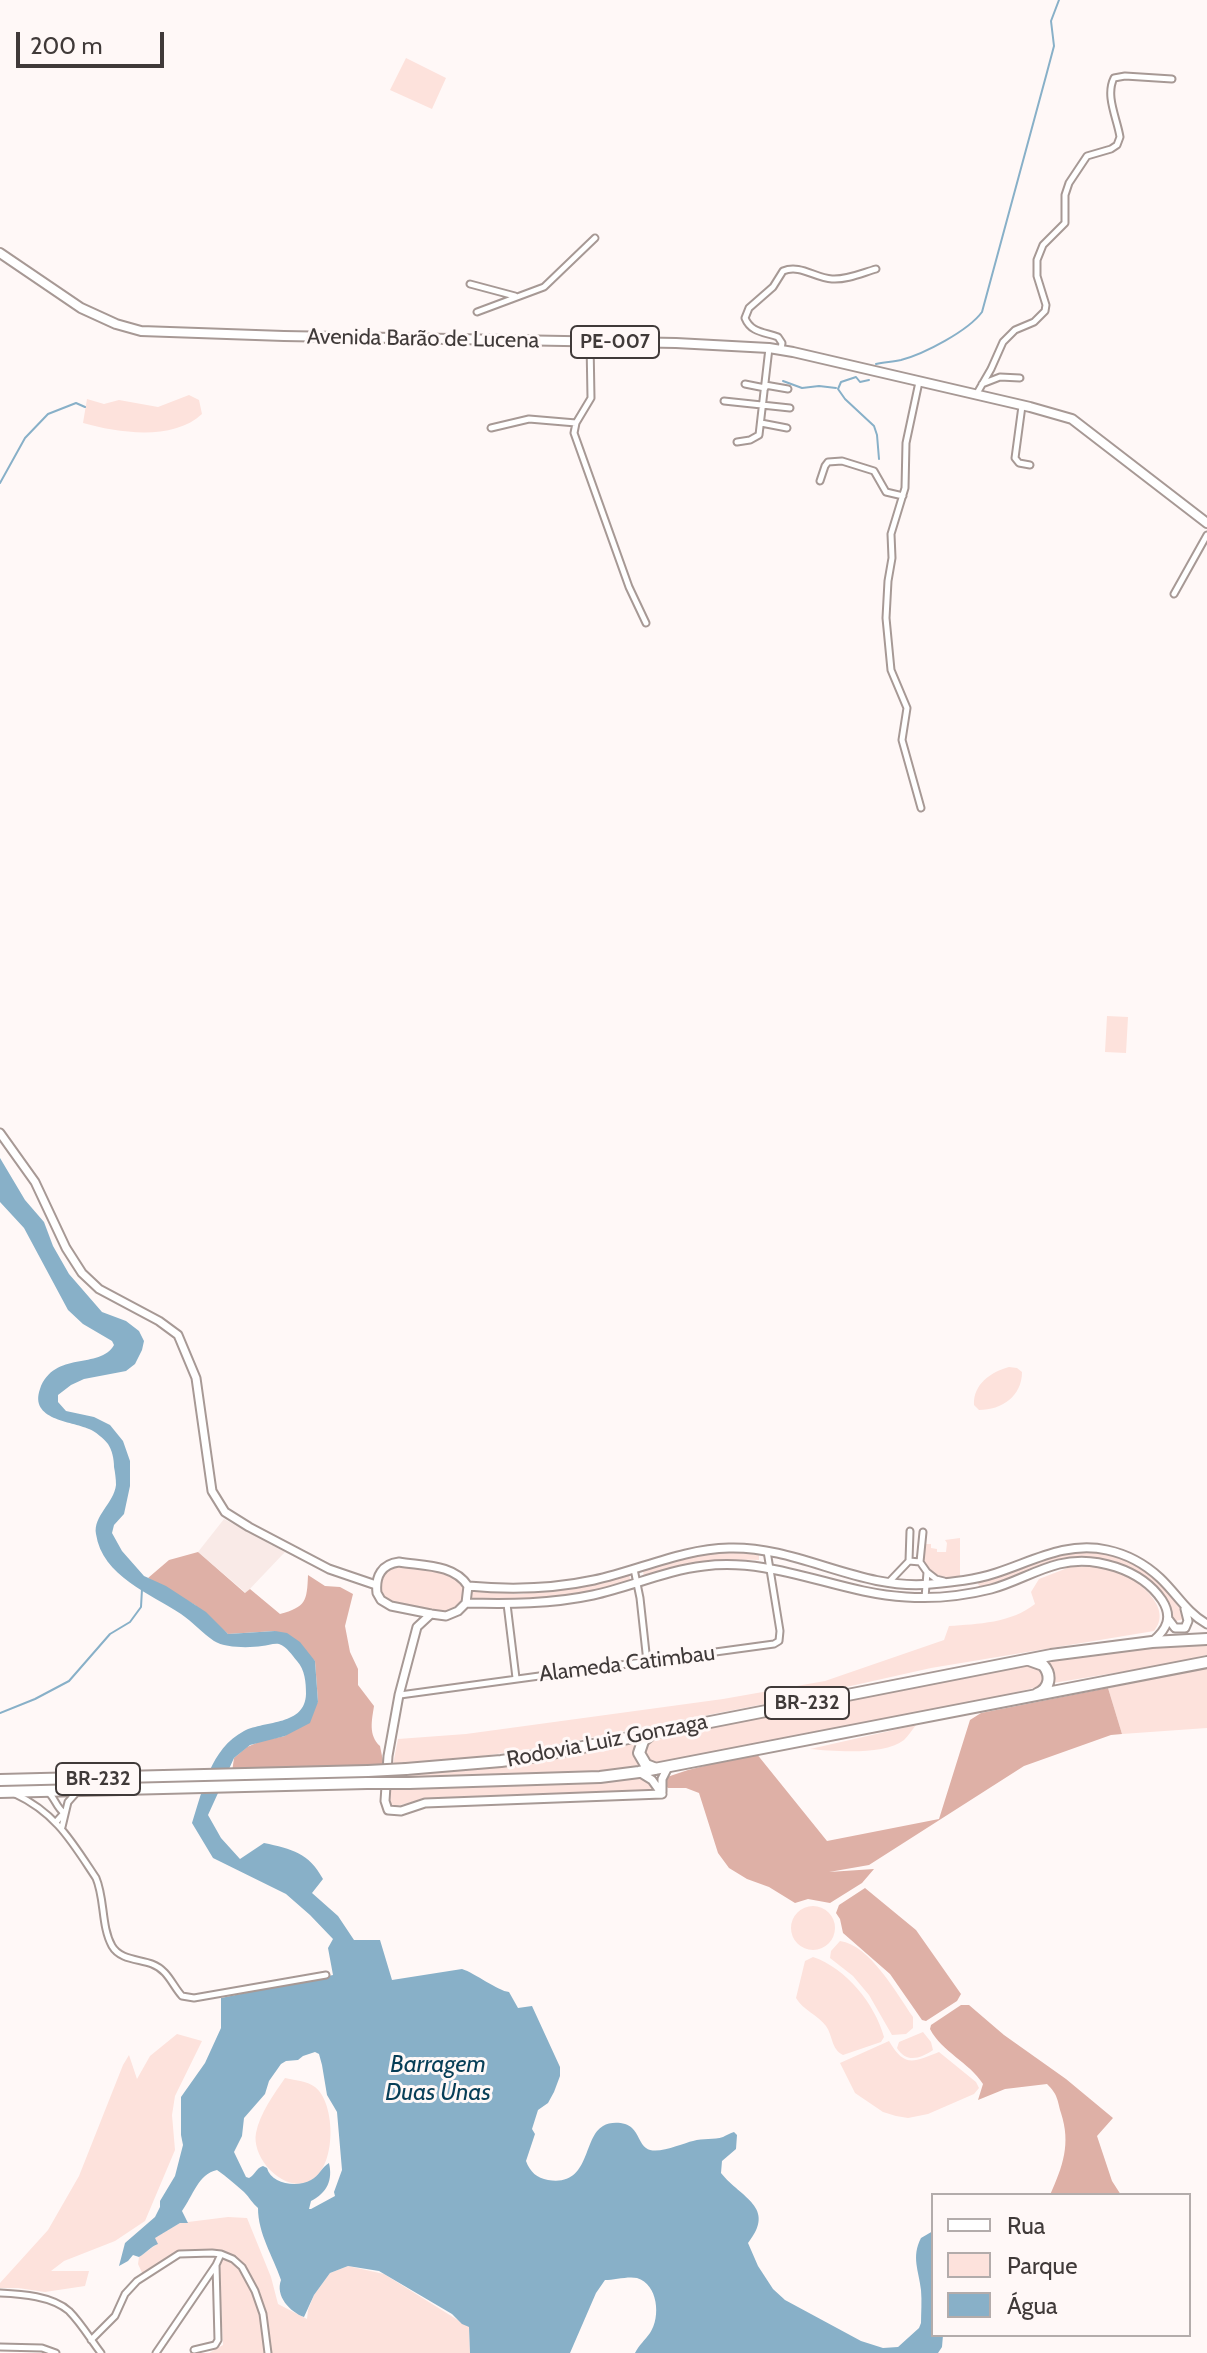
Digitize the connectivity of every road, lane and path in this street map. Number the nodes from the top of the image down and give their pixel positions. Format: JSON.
{"nodes":[{"id":1,"x":1172,"y":79,"type":"dead end"},
{"id":2,"x":595,"y":238,"type":"dead end"},
{"id":3,"x":0,"y":253,"type":"edge"},
{"id":4,"x":876,"y":269,"type":"dead end"},
{"id":5,"x":470,"y":284,"type":"dead end"},
{"id":6,"x":516,"y":296,"type":"junction"},
{"id":7,"x":477,"y":312,"type":"dead end"},
{"id":8,"x":590,"y":342,"type":"junction"},
{"id":9,"x":769,"y":348,"type":"junction"},
{"id":10,"x":781,"y":350,"type":"junction"},
{"id":11,"x":1020,"y":378,"type":"dead end"},
{"id":12,"x":919,"y":382,"type":"junction"},
{"id":13,"x":745,"y":384,"type":"dead end"},
{"id":14,"x":982,"y":385,"type":"junction"},
{"id":15,"x":765,"y":387,"type":"junction"},
{"id":16,"x":788,"y":389,"type":"dead end"},
{"id":17,"x":976,"y":395,"type":"junction"},
{"id":18,"x":724,"y":401,"type":"dead end"},
{"id":19,"x":763,"y":405,"type":"junction"},
{"id":20,"x":1022,"y":405,"type":"junction"},
{"id":21,"x":790,"y":408,"type":"dead end"},
{"id":22,"x":576,"y":423,"type":"junction"},
{"id":23,"x":761,"y":423,"type":"junction"},
{"id":24,"x":491,"y":428,"type":"dead end"},
{"id":25,"x":787,"y":428,"type":"dead end"},
{"id":26,"x":737,"y":442,"type":"dead end"},
{"id":27,"x":1030,"y":465,"type":"dead end"},
{"id":28,"x":820,"y":481,"type":"dead end"},
{"id":29,"x":903,"y":496,"type":"junction"},
{"id":30,"x":1207,"y":523,"type":"edge"},
{"id":31,"x":1207,"y":535,"type":"edge"},
{"id":32,"x":1174,"y":594,"type":"dead end"},
{"id":33,"x":646,"y":623,"type":"dead end"},
{"id":34,"x":921,"y":808,"type":"dead end"},
{"id":35,"x":0,"y":1133,"type":"edge"},
{"id":36,"x":767,"y":1550,"type":"junction"},
{"id":37,"x":909,"y":1561,"type":"junction"},
{"id":38,"x":920,"y":1562,"type":"junction"},
{"id":39,"x":768,"y":1566,"type":"junction"},
{"id":40,"x":825,"y":1567,"type":"junction"},
{"id":41,"x":634,"y":1569,"type":"junction"},
{"id":42,"x":927,"y":1572,"type":"junction"},
{"id":43,"x":975,"y":1579,"type":"junction"},
{"id":44,"x":820,"y":1581,"type":"junction"},
{"id":45,"x":889,"y":1582,"type":"junction"},
{"id":46,"x":949,"y":1582,"type":"junction"},
{"id":47,"x":637,"y":1584,"type":"junction"},
{"id":48,"x":376,"y":1585,"type":"junction"},
{"id":49,"x":926,"y":1585,"type":"junction"},
{"id":50,"x":468,"y":1586,"type":"junction"},
{"id":51,"x":976,"y":1592,"type":"junction"},
{"id":52,"x":925,"y":1598,"type":"junction"},
{"id":53,"x":466,"y":1603,"type":"junction"},
{"id":54,"x":507,"y":1604,"type":"junction"},
{"id":55,"x":1184,"y":1607,"type":"junction"},
{"id":56,"x":409,"y":1611,"type":"junction"},
{"id":57,"x":431,"y":1614,"type":"junction"},
{"id":58,"x":1169,"y":1620,"type":"junction"},
{"id":59,"x":1207,"y":1624,"type":"edge"},
{"id":60,"x":417,"y":1627,"type":"junction"},
{"id":61,"x":1207,"y":1639,"type":"edge"},
{"id":62,"x":1152,"y":1642,"type":"junction"},
{"id":63,"x":1021,"y":1660,"type":"junction"},
{"id":64,"x":647,"y":1662,"type":"junction"},
{"id":65,"x":1207,"y":1662,"type":"edge"},
{"id":66,"x":516,"y":1678,"type":"junction"},
{"id":67,"x":399,"y":1695,"type":"junction"},
{"id":68,"x":1027,"y":1697,"type":"junction"},
{"id":69,"x":656,"y":1732,"type":"junction"},
{"id":70,"x":665,"y":1767,"type":"junction"},
{"id":71,"x":639,"y":1772,"type":"junction"},
{"id":72,"x":0,"y":1780,"type":"edge"},
{"id":73,"x":251,"y":1780,"type":"junction"},
{"id":74,"x":195,"y":1781,"type":"junction"},
{"id":75,"x":83,"y":1790,"type":"junction"},
{"id":76,"x":47,"y":1791,"type":"junction"},
{"id":77,"x":5,"y":1792,"type":"edge"},
{"id":78,"x":662,"y":1794,"type":"junction"},
{"id":79,"x":64,"y":1813,"type":"junction"},
{"id":80,"x":56,"y":1822,"type":"junction"},
{"id":81,"x":62,"y":1828,"type":"junction"},
{"id":82,"x":326,"y":1975,"type":"dead end"},
{"id":83,"x":221,"y":2254,"type":"junction"},
{"id":84,"x":216,"y":2265,"type":"junction"},
{"id":85,"x":0,"y":2293,"type":"edge"},
{"id":86,"x":91,"y":2340,"type":"junction"},
{"id":87,"x":0,"y":2347,"type":"edge"},
{"id":88,"x":194,"y":2350,"type":"dead end"},
{"id":89,"x":56,"y":2353,"type":"edge"},
{"id":90,"x":101,"y":2353,"type":"edge"},
{"id":91,"x":156,"y":2353,"type":"edge"},
{"id":92,"x":268,"y":2353,"type":"edge"}],
"edges":[{"from":1,"to":14,"type":"street"},
{"from":2,"to":6,"type":"street"},
{"from":3,"to":8,"type":"main road","name":"Avenida Barão de Lucena","number":"PE-007"},
{"from":4,"to":10,"type":"street"},
{"from":5,"to":6,"type":"street"},
{"from":6,"to":7,"type":"street"},
{"from":8,"to":9,"type":"main road","name":"Avenida Barão de Lucena","number":"PE-007"},
{"from":8,"to":22,"type":"street"},
{"from":9,"to":10,"type":"main road","name":"Avenida Barão de Lucena","number":"PE-007"},
{"from":9,"to":15,"type":"street"},
{"from":10,"to":12,"type":"main road","name":"Avenida Barão de Lucena","number":"PE-007"},
{"from":11,"to":14,"type":"street"},
{"from":12,"to":17,"type":"main road","name":"Avenida Barão de Lucena","number":"PE-007"},
{"from":12,"to":29,"type":"street"},
{"from":13,"to":15,"type":"street"},
{"from":14,"to":17,"type":"street"},
{"from":15,"to":16,"type":"street"},
{"from":15,"to":19,"type":"street"},
{"from":17,"to":20,"type":"main road","name":"Avenida Barão de Lucena","number":"PE-007"},
{"from":18,"to":19,"type":"street"},
{"from":19,"to":21,"type":"street"},
{"from":19,"to":23,"type":"street"},
{"from":20,"to":27,"type":"street"},
{"from":20,"to":30,"type":"main road","name":"Avenida Barão de Lucena","number":"PE-007"},
{"from":22,"to":24,"type":"street"},
{"from":22,"to":33,"type":"street"},
{"from":23,"to":25,"type":"street"},
{"from":23,"to":26,"type":"street"},
{"from":28,"to":29,"type":"street"},
{"from":29,"to":34,"type":"street"},
{"from":31,"to":32,"type":"street"},
{"from":35,"to":48,"type":"main road"},
{"from":36,"to":39,"type":"street"},
{"from":36,"to":40,"type":"main road"},
{"from":36,"to":41,"type":"main road"},
{"from":37,"to":38,"type":"street"},
{"from":37,"to":38,"type":"street"},
{"from":37,"to":45,"type":"street"},
{"from":38,"to":42,"type":"street"},
{"from":39,"to":44,"type":"main road"},
{"from":39,"to":47,"type":"main road"},
{"from":39,"to":64,"type":"street","name":"Alameda Catimbau"},
{"from":40,"to":44,"type":"street"},
{"from":40,"to":45,"type":"main road"},
{"from":41,"to":47,"type":"street"},
{"from":41,"to":50,"type":"main road"},
{"from":42,"to":46,"type":"street"},
{"from":42,"to":49,"type":"street"},
{"from":43,"to":46,"type":"main road"},
{"from":43,"to":51,"type":"street"},
{"from":43,"to":55,"type":"main road"},
{"from":44,"to":52,"type":"main road"},
{"from":45,"to":49,"type":"main road"},
{"from":46,"to":49,"type":"main road"},
{"from":47,"to":54,"type":"main road"},
{"from":47,"to":64,"type":"street"},
{"from":48,"to":50,"type":"main road"},
{"from":48,"to":56,"type":"main road"},
{"from":49,"to":52,"type":"street"},
{"from":50,"to":53,"type":"main road"},
{"from":51,"to":52,"type":"main road"},
{"from":51,"to":58,"type":"main road"},
{"from":53,"to":54,"type":"main road"},
{"from":53,"to":57,"type":"main road"},
{"from":54,"to":66,"type":"street"},
{"from":55,"to":58,"type":"main road"},
{"from":55,"to":59,"type":"main road"},
{"from":56,"to":57,"type":"main road"},
{"from":56,"to":60,"type":"main road"},
{"from":57,"to":60,"type":"main road"},
{"from":58,"to":62,"type":"main road"},
{"from":60,"to":67,"type":"main road"},
{"from":61,"to":62,"type":"highway","name":"Rodovia Luiz Gonzaga","number":"BR-232"},
{"from":62,"to":63,"type":"highway","name":"Rodovia Luiz Gonzaga","number":"BR-232"},
{"from":63,"to":68,"type":"highway"},
{"from":63,"to":69,"type":"highway","name":"Rodovia Luiz Gonzaga","number":"BR-232"},
{"from":64,"to":66,"type":"street","name":"Alameda Catimbau"},
{"from":65,"to":68,"type":"highway","name":"Rodovia Luiz Gonzaga","number":"BR-232"},
{"from":66,"to":67,"type":"street","name":"Alameda Catimbau"},
{"from":67,"to":78,"type":"main road"},
{"from":68,"to":70,"type":"highway","name":"Rodovia Luiz Gonzaga","number":"BR-232"},
{"from":69,"to":70,"type":"highway"},
{"from":69,"to":73,"type":"highway","name":"Rodovia Luiz Gonzaga","number":"BR-232","bridge":true},
{"from":70,"to":71,"type":"highway","name":"Rodovia Luiz Gonzaga","number":"BR-232"},
{"from":70,"to":78,"type":"main road"},
{"from":71,"to":73,"type":"highway","name":"Rodovia Luiz Gonzaga","number":"BR-232","bridge":true},
{"from":71,"to":78,"type":"main road"},
{"from":72,"to":74,"type":"highway","name":"Rodovia Luiz Gonzaga","number":"BR-232"},
{"from":73,"to":74,"type":"highway","name":"Rodovia Luiz Gonzaga","number":"BR-232"},
{"from":74,"to":75,"type":"highway","name":"Rodovia Luiz Gonzaga","number":"BR-232"},
{"from":75,"to":76,"type":"highway","name":"Rodovia Luiz Gonzaga","number":"BR-232"},
{"from":75,"to":79,"type":"street"},
{"from":76,"to":77,"type":"highway","name":"Rodovia Luiz Gonzaga","number":"BR-232"},
{"from":76,"to":79,"type":"street"},
{"from":77,"to":80,"type":"street"},
{"from":79,"to":80,"type":"street"},
{"from":79,"to":81,"type":"street"},
{"from":80,"to":81,"type":"street"},
{"from":81,"to":82,"type":"street"},
{"from":83,"to":84,"type":"street"},
{"from":83,"to":86,"type":"street"},
{"from":83,"to":92,"type":"street"},
{"from":84,"to":88,"type":"street"},
{"from":84,"to":91,"type":"street"},
{"from":85,"to":86,"type":"street"},
{"from":86,"to":90,"type":"street"},
{"from":87,"to":89,"type":"street"}]}
